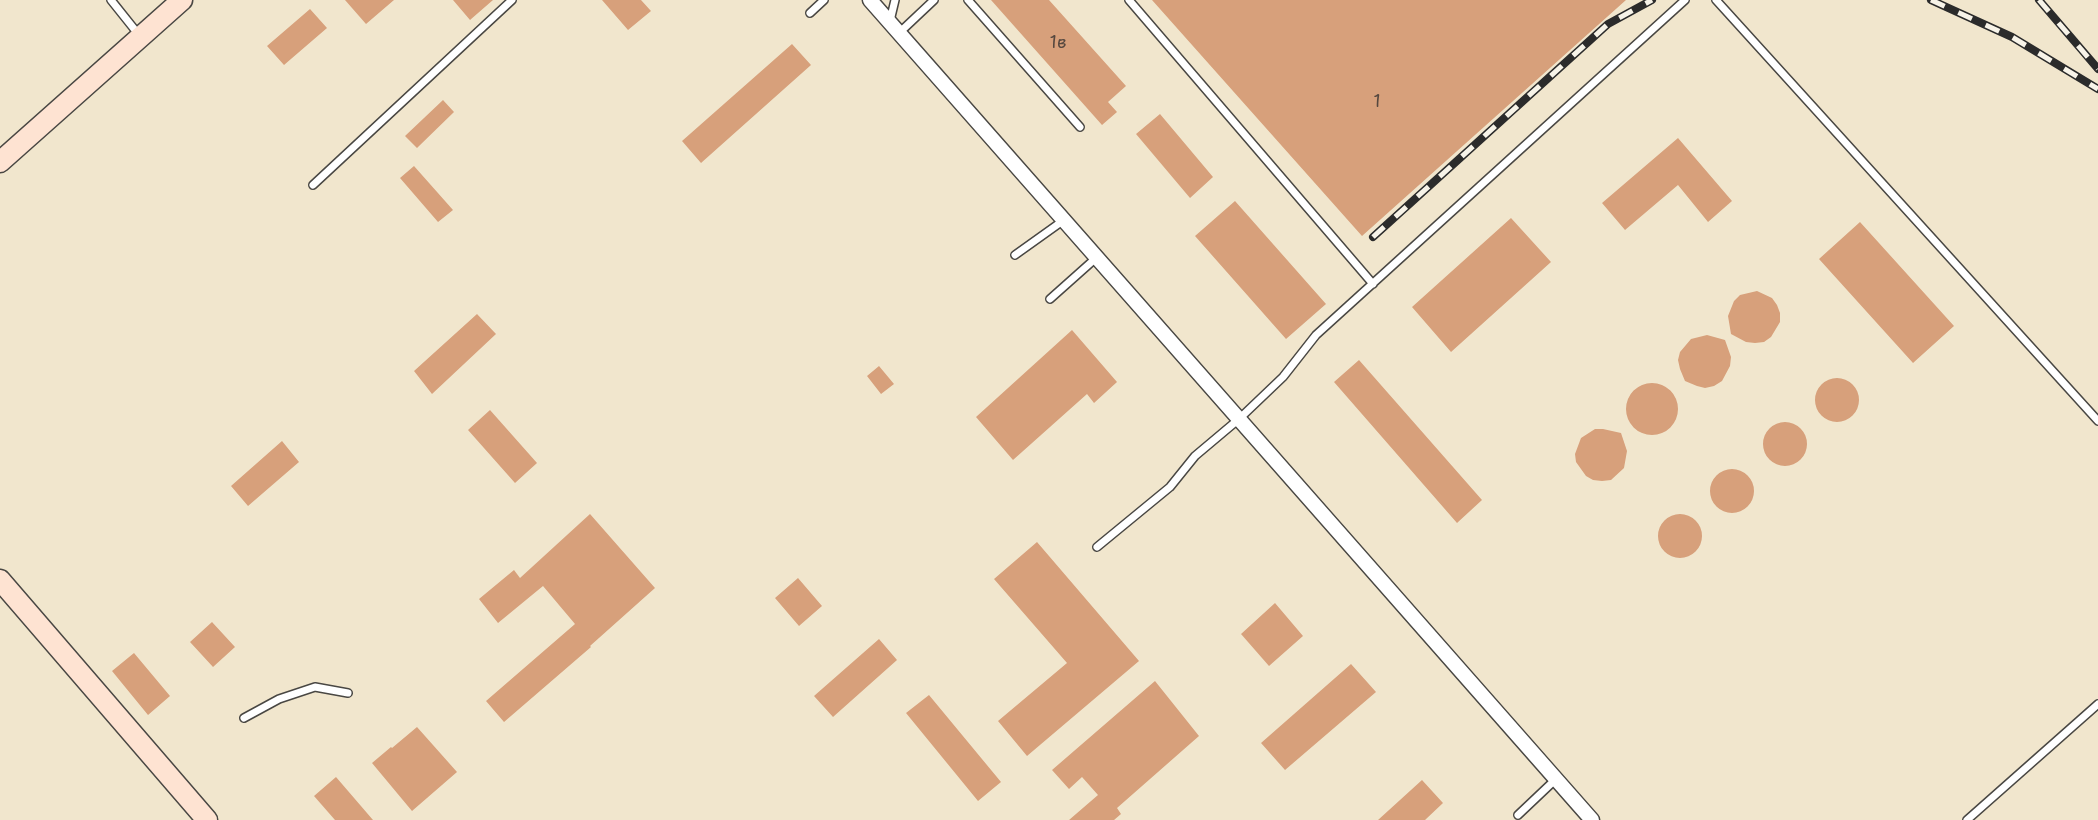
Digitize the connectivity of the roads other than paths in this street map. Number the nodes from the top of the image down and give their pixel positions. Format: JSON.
{"nodes":[{"id":1,"x":111,"y":0,"type":"edge"},
{"id":2,"x":182,"y":0,"type":"edge"},
{"id":3,"x":512,"y":0,"type":"edge"},
{"id":4,"x":824,"y":0,"type":"edge"},
{"id":5,"x":870,"y":0,"type":"edge"},
{"id":6,"x":895,"y":0,"type":"edge"},
{"id":7,"x":934,"y":0,"type":"edge"},
{"id":8,"x":968,"y":0,"type":"edge"},
{"id":9,"x":1129,"y":0,"type":"edge"},
{"id":10,"x":1685,"y":0,"type":"edge"},
{"id":11,"x":1716,"y":0,"type":"edge"},
{"id":12,"x":810,"y":13,"type":"dead end"},
{"id":13,"x":895,"y":28,"type":"junction"},
{"id":14,"x":141,"y":36,"type":"junction"},
{"id":15,"x":1080,"y":127,"type":"dead end"},
{"id":16,"x":0,"y":162,"type":"edge"},
{"id":17,"x":313,"y":185,"type":"dead end"},
{"id":18,"x":1064,"y":220,"type":"junction"},
{"id":19,"x":1015,"y":255,"type":"dead end"},
{"id":20,"x":1097,"y":258,"type":"junction"},
{"id":21,"x":1373,"y":284,"type":"junction"},
{"id":22,"x":1050,"y":299,"type":"dead end"},
{"id":23,"x":1239,"y":419,"type":"junction"},
{"id":24,"x":2098,"y":421,"type":"edge"},
{"id":25,"x":1097,"y":547,"type":"dead end"},
{"id":26,"x":0,"y":580,"type":"edge"},
{"id":27,"x":348,"y":693,"type":"dead end"},
{"id":28,"x":2098,"y":704,"type":"edge"},
{"id":29,"x":244,"y":718,"type":"dead end"},
{"id":30,"x":1556,"y":779,"type":"junction"},
{"id":31,"x":1518,"y":815,"type":"dead end"},
{"id":32,"x":207,"y":820,"type":"edge"},
{"id":33,"x":1592,"y":820,"type":"edge"},
{"id":34,"x":1967,"y":820,"type":"edge"}],
"edges":[{"from":1,"to":14,"type":"lane"},
{"from":2,"to":14,"type":"street"},
{"from":3,"to":17,"type":"lane"},
{"from":4,"to":12,"type":"lane"},
{"from":5,"to":13,"type":"street"},
{"from":6,"to":13,"type":"lane"},
{"from":7,"to":13,"type":"lane"},
{"from":8,"to":15,"type":"lane"},
{"from":9,"to":21,"type":"lane"},
{"from":10,"to":21,"type":"lane"},
{"from":11,"to":24,"type":"lane"},
{"from":13,"to":18,"type":"street"},
{"from":14,"to":16,"type":"street"},
{"from":18,"to":19,"type":"lane"},
{"from":18,"to":20,"type":"street"},
{"from":20,"to":22,"type":"lane"},
{"from":20,"to":23,"type":"street"},
{"from":21,"to":23,"type":"lane"},
{"from":23,"to":25,"type":"lane"},
{"from":23,"to":30,"type":"street"},
{"from":26,"to":32,"type":"street"},
{"from":27,"to":29,"type":"lane"},
{"from":28,"to":34,"type":"lane"},
{"from":30,"to":31,"type":"lane"},
{"from":30,"to":33,"type":"street"}]}
